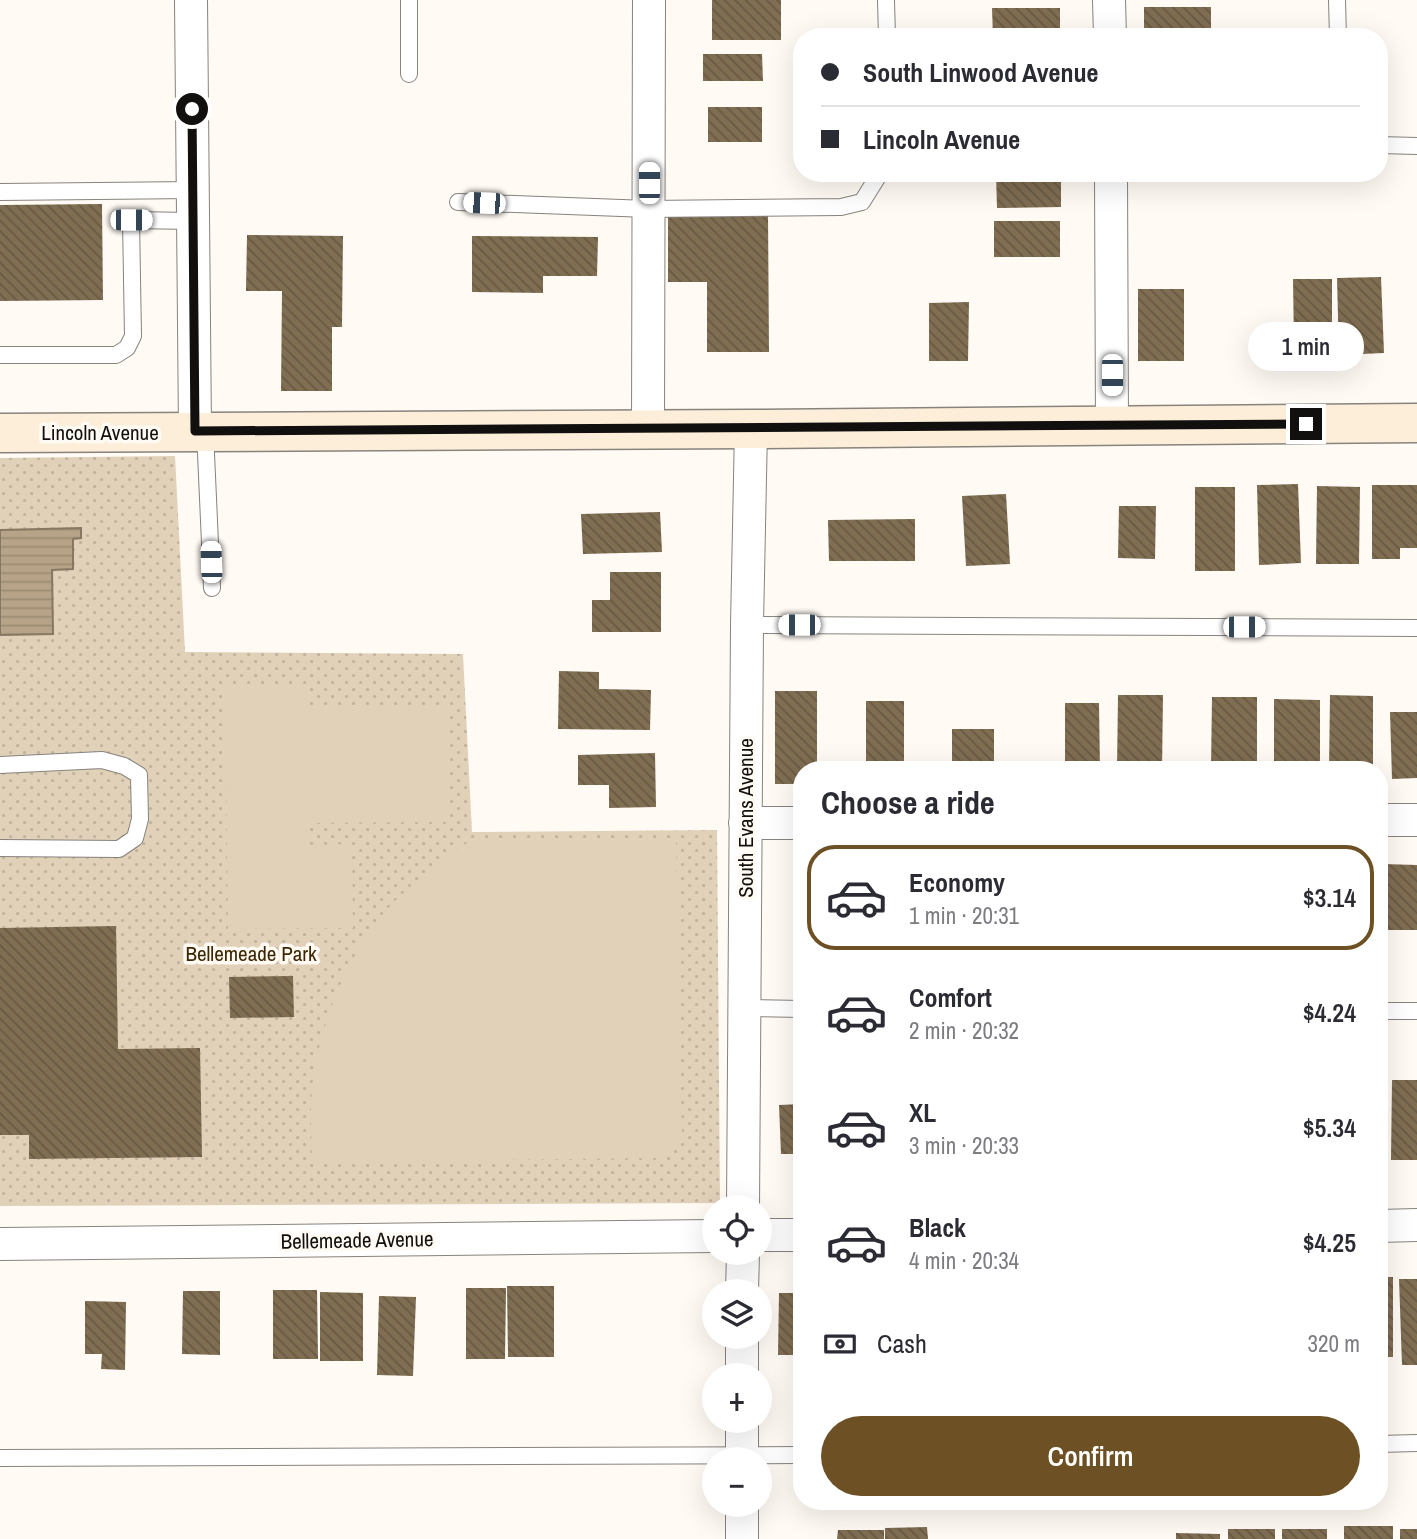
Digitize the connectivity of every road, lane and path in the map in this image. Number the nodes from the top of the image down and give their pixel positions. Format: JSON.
{"nodes":[{"id":1,"x":191,"y":0,"type":"edge"},
{"id":2,"x":409,"y":0,"type":"edge"},
{"id":3,"x":649,"y":0,"type":"edge"},
{"id":4,"x":886,"y":0,"type":"edge"},
{"id":5,"x":1109,"y":0,"type":"edge"},
{"id":6,"x":1337,"y":0,"type":"edge"},
{"id":7,"x":887,"y":28,"type":"edge"},
{"id":8,"x":1110,"y":28,"type":"edge"},
{"id":9,"x":1338,"y":28,"type":"edge"},
{"id":10,"x":409,"y":74,"type":"dead end"},
{"id":11,"x":1388,"y":145,"type":"edge"},
{"id":12,"x":1417,"y":146,"type":"edge"},
{"id":13,"x":874,"y":182,"type":"edge"},
{"id":14,"x":1111,"y":182,"type":"edge"},
{"id":15,"x":0,"y":192,"type":"edge"},
{"id":16,"x":458,"y":202,"type":"dead end"},
{"id":17,"x":193,"y":205,"type":"junction"},
{"id":18,"x":649,"y":209,"type":"junction"},
{"id":19,"x":0,"y":355,"type":"edge"},
{"id":20,"x":1417,"y":423,"type":"edge"},
{"id":21,"x":1112,"y":425,"type":"junction"},
{"id":22,"x":648,"y":429,"type":"junction"},
{"id":23,"x":751,"y":429,"type":"junction"},
{"id":24,"x":200,"y":431,"type":"junction"},
{"id":25,"x":0,"y":433,"type":"edge"},
{"id":26,"x":212,"y":588,"type":"dead end"},
{"id":27,"x":747,"y":625,"type":"junction"},
{"id":28,"x":1417,"y":628,"type":"edge"},
{"id":29,"x":0,"y":765,"type":"edge"},
{"id":30,"x":1388,"y":820,"type":"edge"},
{"id":31,"x":1417,"y":820,"type":"edge"},
{"id":32,"x":745,"y":823,"type":"junction"},
{"id":33,"x":793,"y":823,"type":"edge"},
{"id":34,"x":0,"y":848,"type":"edge"},
{"id":35,"x":744,"y":1008,"type":"junction"},
{"id":36,"x":793,"y":1009,"type":"edge"},
{"id":37,"x":1388,"y":1011,"type":"edge"},
{"id":38,"x":1417,"y":1011,"type":"edge"},
{"id":39,"x":743,"y":1195,"type":"edge"},
{"id":40,"x":1417,"y":1225,"type":"edge"},
{"id":41,"x":1388,"y":1226,"type":"edge"},
{"id":42,"x":772,"y":1235,"type":"edge"},
{"id":43,"x":793,"y":1235,"type":"edge"},
{"id":44,"x":702,"y":1236,"type":"edge"},
{"id":45,"x":0,"y":1244,"type":"edge"},
{"id":46,"x":1417,"y":1443,"type":"edge"},
{"id":47,"x":1388,"y":1444,"type":"edge"},
{"id":48,"x":793,"y":1455,"type":"edge"},
{"id":49,"x":772,"y":1456,"type":"edge"},
{"id":50,"x":0,"y":1458,"type":"edge"},
{"id":51,"x":702,"y":1458,"type":"edge"},
{"id":52,"x":742,"y":1517,"type":"edge"},
{"id":53,"x":742,"y":1539,"type":"edge"}],
"edges":[{"from":1,"to":17,"type":"street"},
{"from":2,"to":10,"type":"lane"},
{"from":3,"to":18,"type":"street"},
{"from":4,"to":7,"type":"lane"},
{"from":5,"to":8,"type":"street"},
{"from":6,"to":9,"type":"lane"},
{"from":11,"to":12,"type":"lane"},
{"from":13,"to":18,"type":"lane"},
{"from":14,"to":21,"type":"street"},
{"from":15,"to":17,"type":"lane"},
{"from":16,"to":18,"type":"lane"},
{"from":17,"to":19,"type":"lane"},
{"from":17,"to":24,"type":"street"},
{"from":18,"to":22,"type":"street"},
{"from":20,"to":21,"type":"street","name":"Lincoln Avenue"},
{"from":21,"to":23,"type":"street","name":"Lincoln Avenue"},
{"from":22,"to":23,"type":"street","name":"Lincoln Avenue"},
{"from":22,"to":24,"type":"street","name":"Lincoln Avenue"},
{"from":23,"to":27,"type":"street","name":"South Evans Avenue"},
{"from":24,"to":25,"type":"street","name":"Lincoln Avenue"},
{"from":24,"to":26,"type":"lane"},
{"from":27,"to":28,"type":"lane"},
{"from":27,"to":32,"type":"street","name":"South Evans Avenue"},
{"from":29,"to":34,"type":"lane"},
{"from":30,"to":31,"type":"street"},
{"from":32,"to":33,"type":"street"},
{"from":32,"to":35,"type":"street","name":"South Evans Avenue"},
{"from":35,"to":36,"type":"lane"},
{"from":35,"to":39,"type":"street","name":"South Evans Avenue"},
{"from":37,"to":38,"type":"lane"},
{"from":40,"to":41,"type":"street"},
{"from":42,"to":43,"type":"street"},
{"from":44,"to":45,"type":"street","name":"Bellemeade Avenue"},
{"from":46,"to":47,"type":"lane"},
{"from":48,"to":49,"type":"lane"},
{"from":50,"to":51,"type":"lane"},
{"from":52,"to":53,"type":"street"}]}
